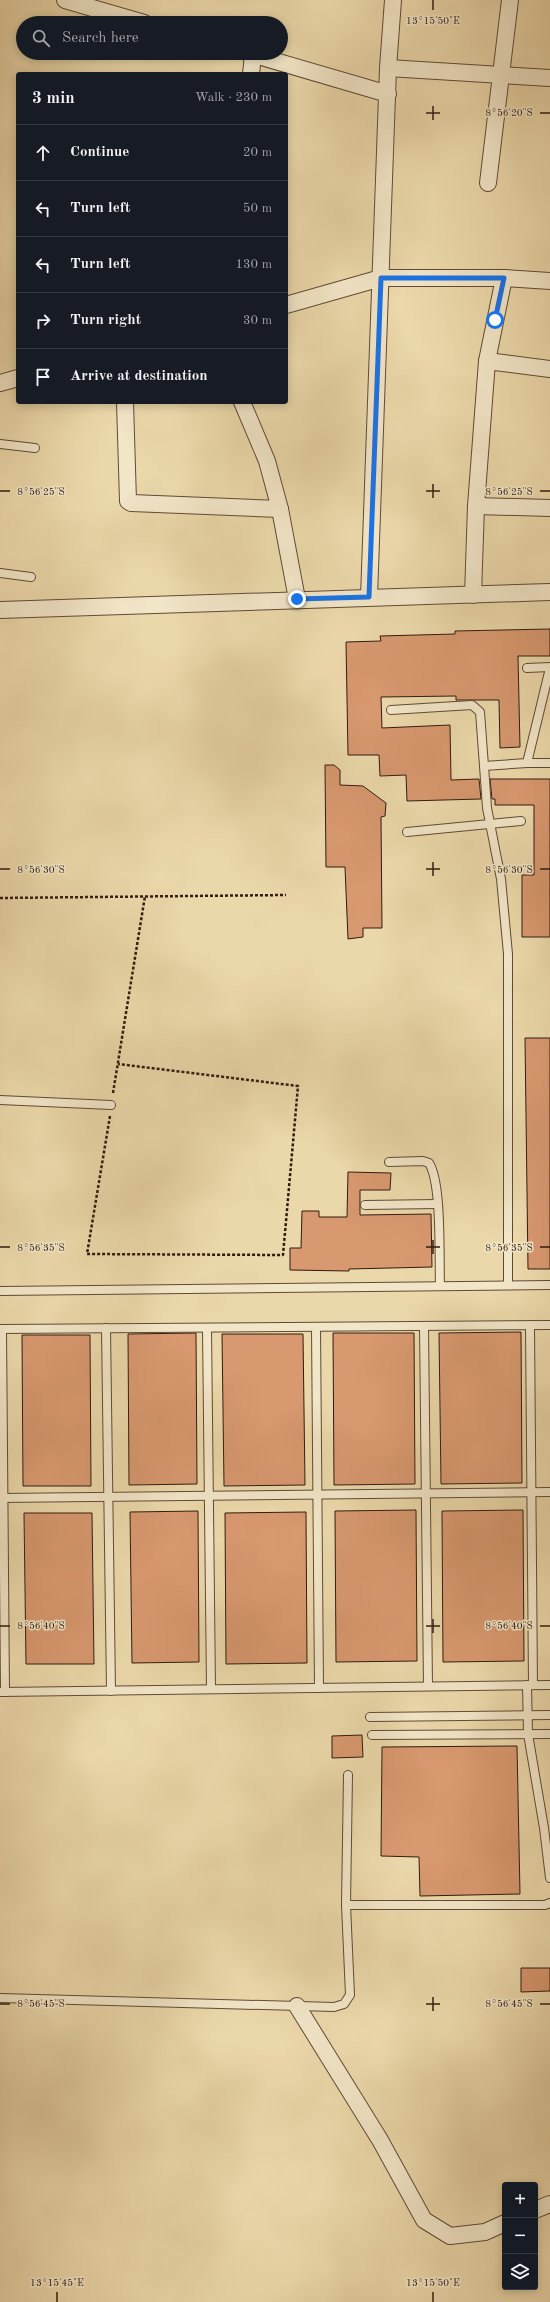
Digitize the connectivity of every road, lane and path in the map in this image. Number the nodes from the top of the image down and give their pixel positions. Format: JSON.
{"nodes":[{"id":1,"x":65,"y":0,"type":"edge"},
{"id":2,"x":393,"y":0,"type":"edge"},
{"id":3,"x":510,"y":0,"type":"edge"},
{"id":4,"x":120,"y":16,"type":"edge"},
{"id":5,"x":250,"y":60,"type":"edge"},
{"id":6,"x":271,"y":60,"type":"edge"},
{"id":7,"x":388,"y":68,"type":"junction"},
{"id":8,"x":251,"y":72,"type":"edge"},
{"id":9,"x":501,"y":76,"type":"junction"},
{"id":10,"x":550,"y":78,"type":"edge"},
{"id":11,"x":388,"y":94,"type":"junction"},
{"id":12,"x":488,"y":183,"type":"dead end"},
{"id":13,"x":381,"y":278,"type":"junction"},
{"id":14,"x":504,"y":278,"type":"junction"},
{"id":15,"x":550,"y":281,"type":"edge"},
{"id":16,"x":288,"y":305,"type":"edge"},
{"id":17,"x":487,"y":362,"type":"junction"},
{"id":18,"x":550,"y":369,"type":"edge"},
{"id":19,"x":16,"y":379,"type":"edge"},
{"id":20,"x":0,"y":383,"type":"edge"},
{"id":21,"x":125,"y":404,"type":"edge"},
{"id":22,"x":243,"y":404,"type":"edge"},
{"id":23,"x":0,"y":444,"type":"edge"},
{"id":24,"x":35,"y":448,"type":"dead end"},
{"id":25,"x":476,"y":506,"type":"junction"},
{"id":26,"x":550,"y":508,"type":"edge"},
{"id":27,"x":280,"y":509,"type":"junction"},
{"id":28,"x":0,"y":573,"type":"edge"},
{"id":29,"x":30,"y":577,"type":"dead end"},
{"id":30,"x":550,"y":592,"type":"edge"},
{"id":31,"x":473,"y":595,"type":"junction"},
{"id":32,"x":369,"y":597,"type":"junction"},
{"id":33,"x":297,"y":599,"type":"junction"},
{"id":34,"x":0,"y":610,"type":"edge"},
{"id":35,"x":527,"y":668,"type":"dead end"},
{"id":36,"x":550,"y":668,"type":"edge"},
{"id":37,"x":392,"y":710,"type":"dead end"},
{"id":38,"x":527,"y":763,"type":"junction"},
{"id":39,"x":550,"y":763,"type":"edge"},
{"id":40,"x":484,"y":766,"type":"junction"},
{"id":41,"x":521,"y":821,"type":"dead end"},
{"id":42,"x":490,"y":824,"type":"junction"},
{"id":43,"x":407,"y":832,"type":"dead end"},
{"id":44,"x":286,"y":895,"type":"dead end"},
{"id":45,"x":145,"y":896,"type":"junction"},
{"id":46,"x":0,"y":898,"type":"edge"},
{"id":47,"x":118,"y":1064,"type":"junction"},
{"id":48,"x":0,"y":1100,"type":"edge"},
{"id":49,"x":112,"y":1105,"type":"junction"},
{"id":50,"x":389,"y":1162,"type":"dead end"},
{"id":51,"x":437,"y":1204,"type":"junction"},
{"id":52,"x":366,"y":1205,"type":"dead end"},
{"id":53,"x":508,"y":1285,"type":"junction"},
{"id":54,"x":550,"y":1285,"type":"edge"},
{"id":55,"x":440,"y":1286,"type":"junction"},
{"id":56,"x":0,"y":1291,"type":"edge"},
{"id":57,"x":530,"y":1325,"type":"junction"},
{"id":58,"x":550,"y":1325,"type":"edge"},
{"id":59,"x":424,"y":1326,"type":"junction"},
{"id":60,"x":316,"y":1327,"type":"junction"},
{"id":61,"x":106,"y":1328,"type":"junction"},
{"id":62,"x":207,"y":1328,"type":"junction"},
{"id":63,"x":1,"y":1329,"type":"edge"},
{"id":64,"x":532,"y":1492,"type":"junction"},
{"id":65,"x":550,"y":1492,"type":"edge"},
{"id":66,"x":426,"y":1494,"type":"junction"},
{"id":67,"x":318,"y":1495,"type":"junction"},
{"id":68,"x":209,"y":1496,"type":"junction"},
{"id":69,"x":108,"y":1497,"type":"junction"},
{"id":70,"x":1,"y":1498,"type":"edge"},
{"id":71,"x":530,"y":1685,"type":"junction"},
{"id":72,"x":550,"y":1685,"type":"edge"},
{"id":73,"x":428,"y":1686,"type":"junction"},
{"id":74,"x":319,"y":1688,"type":"junction"},
{"id":75,"x":211,"y":1689,"type":"junction"},
{"id":76,"x":111,"y":1691,"type":"junction"},
{"id":77,"x":2,"y":1692,"type":"edge"},
{"id":78,"x":527,"y":1715,"type":"junction"},
{"id":79,"x":550,"y":1715,"type":"edge"},
{"id":80,"x":370,"y":1717,"type":"dead end"},
{"id":81,"x":528,"y":1734,"type":"junction"},
{"id":82,"x":550,"y":1734,"type":"edge"},
{"id":83,"x":372,"y":1735,"type":"dead end"},
{"id":84,"x":348,"y":1775,"type":"dead end"},
{"id":85,"x":550,"y":1878,"type":"edge"},
{"id":86,"x":550,"y":1903,"type":"edge"},
{"id":87,"x":346,"y":1905,"type":"junction"},
{"id":88,"x":0,"y":1998,"type":"edge"},
{"id":89,"x":297,"y":2006,"type":"junction"},
{"id":90,"x":550,"y":2204,"type":"edge"},
{"id":91,"x":538,"y":2209,"type":"edge"},
{"id":92,"x":502,"y":2224,"type":"edge"}],
"edges":[{"from":1,"to":4,"type":"street"},
{"from":2,"to":7,"type":"street"},
{"from":3,"to":9,"type":"street"},
{"from":5,"to":8,"type":"street"},
{"from":6,"to":11,"type":"street"},
{"from":7,"to":9,"type":"street"},
{"from":7,"to":11,"type":"street"},
{"from":9,"to":10,"type":"street"},
{"from":9,"to":12,"type":"street"},
{"from":11,"to":13,"type":"street"},
{"from":13,"to":14,"type":"street"},
{"from":13,"to":16,"type":"street"},
{"from":13,"to":32,"type":"street"},
{"from":14,"to":15,"type":"street"},
{"from":14,"to":17,"type":"street"},
{"from":17,"to":18,"type":"street"},
{"from":17,"to":25,"type":"street"},
{"from":19,"to":20,"type":"street"},
{"from":21,"to":27,"type":"street"},
{"from":22,"to":27,"type":"street"},
{"from":23,"to":24,"type":"lane"},
{"from":25,"to":26,"type":"street"},
{"from":25,"to":31,"type":"street"},
{"from":27,"to":33,"type":"street"},
{"from":28,"to":29,"type":"lane"},
{"from":30,"to":31,"type":"street"},
{"from":31,"to":32,"type":"street"},
{"from":32,"to":33,"type":"street"},
{"from":33,"to":34,"type":"street"},
{"from":35,"to":36,"type":"lane"},
{"from":36,"to":38,"type":"lane"},
{"from":37,"to":40,"type":"lane"},
{"from":38,"to":39,"type":"lane"},
{"from":38,"to":40,"type":"lane"},
{"from":40,"to":42,"type":"lane"},
{"from":41,"to":42,"type":"lane"},
{"from":42,"to":43,"type":"lane"},
{"from":42,"to":53,"type":"lane"},
{"from":44,"to":45,"type":"path"},
{"from":45,"to":46,"type":"path"},
{"from":45,"to":47,"type":"path"},
{"from":47,"to":49,"type":"path"},
{"from":47,"to":49,"type":"path"},
{"from":48,"to":49,"type":"lane"},
{"from":50,"to":51,"type":"lane"},
{"from":51,"to":52,"type":"lane"},
{"from":51,"to":55,"type":"lane"},
{"from":53,"to":54,"type":"lane"},
{"from":53,"to":55,"type":"lane"},
{"from":55,"to":56,"type":"lane"},
{"from":57,"to":58,"type":"lane"},
{"from":57,"to":59,"type":"lane"},
{"from":57,"to":64,"type":"lane"},
{"from":59,"to":60,"type":"lane"},
{"from":59,"to":66,"type":"lane"},
{"from":60,"to":62,"type":"lane"},
{"from":60,"to":67,"type":"lane"},
{"from":61,"to":62,"type":"lane"},
{"from":61,"to":63,"type":"lane"},
{"from":61,"to":69,"type":"lane"},
{"from":62,"to":68,"type":"lane"},
{"from":63,"to":70,"type":"lane"},
{"from":64,"to":65,"type":"lane"},
{"from":64,"to":66,"type":"lane"},
{"from":64,"to":71,"type":"lane"},
{"from":66,"to":67,"type":"lane"},
{"from":66,"to":73,"type":"lane"},
{"from":67,"to":68,"type":"lane"},
{"from":67,"to":74,"type":"lane"},
{"from":68,"to":69,"type":"lane"},
{"from":68,"to":75,"type":"lane"},
{"from":69,"to":70,"type":"lane"},
{"from":69,"to":76,"type":"lane"},
{"from":70,"to":77,"type":"lane"},
{"from":71,"to":72,"type":"lane"},
{"from":71,"to":73,"type":"lane"},
{"from":71,"to":78,"type":"lane"},
{"from":73,"to":74,"type":"lane"},
{"from":74,"to":75,"type":"lane"},
{"from":75,"to":76,"type":"lane"},
{"from":76,"to":77,"type":"lane"},
{"from":78,"to":79,"type":"lane"},
{"from":78,"to":80,"type":"lane"},
{"from":78,"to":81,"type":"lane"},
{"from":81,"to":82,"type":"lane"},
{"from":81,"to":83,"type":"lane"},
{"from":81,"to":85,"type":"lane"},
{"from":84,"to":87,"type":"lane"},
{"from":86,"to":87,"type":"lane"},
{"from":87,"to":89,"type":"lane"},
{"from":88,"to":89,"type":"lane"},
{"from":89,"to":92,"type":"street"},
{"from":90,"to":91,"type":"street"}]}
